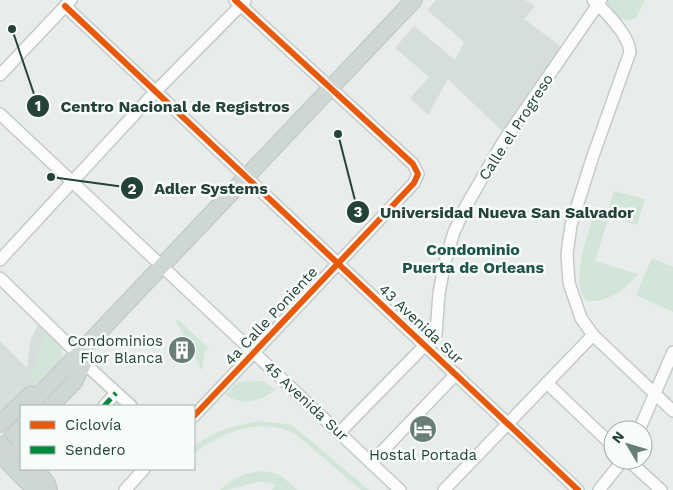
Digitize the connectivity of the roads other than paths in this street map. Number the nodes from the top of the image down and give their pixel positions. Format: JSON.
{"nodes":[{"id":1,"x":419,"y":1,"type":"edge"},
{"id":2,"x":241,"y":2,"type":"edge"},
{"id":3,"x":597,"y":2,"type":"edge"},
{"id":4,"x":68,"y":3,"type":"edge"},
{"id":5,"x":0,"y":75,"type":"edge"},
{"id":6,"x":156,"y":91,"type":"junction"},
{"id":7,"x":333,"y":91,"type":"junction"},
{"id":8,"x":0,"y":114,"type":"edge"},
{"id":9,"x":249,"y":179,"type":"junction"},
{"id":10,"x":74,"y":183,"type":"junction"},
{"id":11,"x":0,"y":260,"type":"edge"},
{"id":12,"x":338,"y":263,"type":"junction"},
{"id":13,"x":165,"y":269,"type":"junction"},
{"id":14,"x":0,"y":278,"type":"edge"},
{"id":15,"x":593,"y":334,"type":"junction"},
{"id":16,"x":424,"y":344,"type":"junction"},
{"id":17,"x":673,"y":352,"type":"edge"},
{"id":18,"x":254,"y":353,"type":"junction"},
{"id":19,"x":81,"y":358,"type":"junction"},
{"id":20,"x":456,"y":374,"type":"junction"},
{"id":21,"x":547,"y":383,"type":"junction"},
{"id":22,"x":116,"y":393,"type":"junction"},
{"id":23,"x":655,"y":394,"type":"junction"},
{"id":24,"x":29,"y":405,"type":"edge"},
{"id":25,"x":43,"y":405,"type":"edge"},
{"id":26,"x":52,"y":405,"type":"edge"},
{"id":27,"x":105,"y":405,"type":"edge"},
{"id":28,"x":130,"y":405,"type":"edge"},
{"id":29,"x":673,"y":412,"type":"edge"},
{"id":30,"x":195,"y":415,"type":"edge"},
{"id":31,"x":20,"y":416,"type":"edge"},
{"id":32,"x":643,"y":420,"type":"edge"},
{"id":33,"x":508,"y":423,"type":"junction"},
{"id":34,"x":0,"y":424,"type":"edge"},
{"id":35,"x":20,"y":429,"type":"edge"},
{"id":36,"x":339,"y":433,"type":"junction"},
{"id":37,"x":603,"y":436,"type":"edge"},
{"id":38,"x":20,"y":441,"type":"edge"},
{"id":39,"x":4,"y":451,"type":"edge"},
{"id":40,"x":20,"y":463,"type":"edge"},
{"id":41,"x":371,"y":463,"type":"junction"},
{"id":42,"x":27,"y":470,"type":"edge"},
{"id":43,"x":36,"y":470,"type":"edge"},
{"id":44,"x":143,"y":470,"type":"edge"},
{"id":45,"x":615,"y":470,"type":"edge"},
{"id":46,"x":639,"y":470,"type":"edge"},
{"id":47,"x":26,"y":490,"type":"edge"},
{"id":48,"x":35,"y":490,"type":"edge"},
{"id":49,"x":48,"y":490,"type":"edge"},
{"id":50,"x":125,"y":490,"type":"edge"},
{"id":51,"x":400,"y":490,"type":"edge"},
{"id":52,"x":444,"y":490,"type":"edge"},
{"id":53,"x":578,"y":490,"type":"edge"},
{"id":54,"x":599,"y":490,"type":"edge"},
{"id":55,"x":661,"y":490,"type":"edge"}],
"edges":[{"from":1,"to":7,"type":"main road"},
{"from":2,"to":6,"type":"street"},
{"from":2,"to":7,"type":"street"},
{"from":3,"to":15,"type":"street"},
{"from":3,"to":16,"type":"street","name":"Calle el Progreso"},
{"from":4,"to":5,"type":"street"},
{"from":4,"to":6,"type":"street","name":"43 Avenida Sur"},
{"from":6,"to":9,"type":"street","name":"43 Avenida Sur"},
{"from":6,"to":10,"type":"street"},
{"from":7,"to":9,"type":"main road"},
{"from":7,"to":12,"type":"street","name":"4a Calle Poniente"},
{"from":8,"to":10,"type":"street","name":"45 Avenida Sur"},
{"from":9,"to":12,"type":"street","name":"43 Avenida Sur"},
{"from":9,"to":13,"type":"main road"},
{"from":10,"to":11,"type":"street"},
{"from":10,"to":13,"type":"street","name":"45 Avenida Sur"},
{"from":12,"to":16,"type":"street","name":"43 Avenida Sur"},
{"from":12,"to":18,"type":"street","name":"4a Calle Poniente"},
{"from":13,"to":18,"type":"street","name":"45 Avenida Sur"},
{"from":13,"to":19,"type":"main road"},
{"from":14,"to":19,"type":"street"},
{"from":15,"to":21,"type":"street"},
{"from":15,"to":23,"type":"street"},
{"from":16,"to":20,"type":"street","name":"43 Avenida Sur"},
{"from":16,"to":36,"type":"street","name":"Calle el Progreso"},
{"from":17,"to":23,"type":"street"},
{"from":18,"to":30,"type":"street","name":"4a Calle Poniente"},
{"from":18,"to":36,"type":"street","name":"45 Avenida Sur"},
{"from":19,"to":22,"type":"street"},
{"from":19,"to":24,"type":"main road"},
{"from":19,"to":25,"type":"main road"},
{"from":19,"to":26,"type":"main road"},
{"from":19,"to":34,"type":"main road"},
{"from":20,"to":33,"type":"street","name":"43 Avenida Sur"},
{"from":20,"to":41,"type":"street"},
{"from":21,"to":33,"type":"street"},
{"from":21,"to":37,"type":"street"},
{"from":22,"to":27,"type":"street"},
{"from":22,"to":28,"type":"street"},
{"from":23,"to":29,"type":"street"},
{"from":23,"to":32,"type":"street"},
{"from":31,"to":39,"type":"main road"},
{"from":33,"to":52,"type":"street"},
{"from":33,"to":53,"type":"street","name":"43 Avenida Sur"},
{"from":35,"to":39,"type":"main road"},
{"from":36,"to":41,"type":"street","name":"45 Avenida Sur"},
{"from":38,"to":39,"type":"main road"},
{"from":39,"to":40,"type":"main road"},
{"from":39,"to":47,"type":"main road"},
{"from":39,"to":48,"type":"main road"},
{"from":41,"to":51,"type":"street","name":"45 Avenida Sur"},
{"from":42,"to":49,"type":"main road"},
{"from":43,"to":49,"type":"main road"},
{"from":44,"to":50,"type":"street"},
{"from":45,"to":54,"type":"street"},
{"from":46,"to":55,"type":"street"}]}
